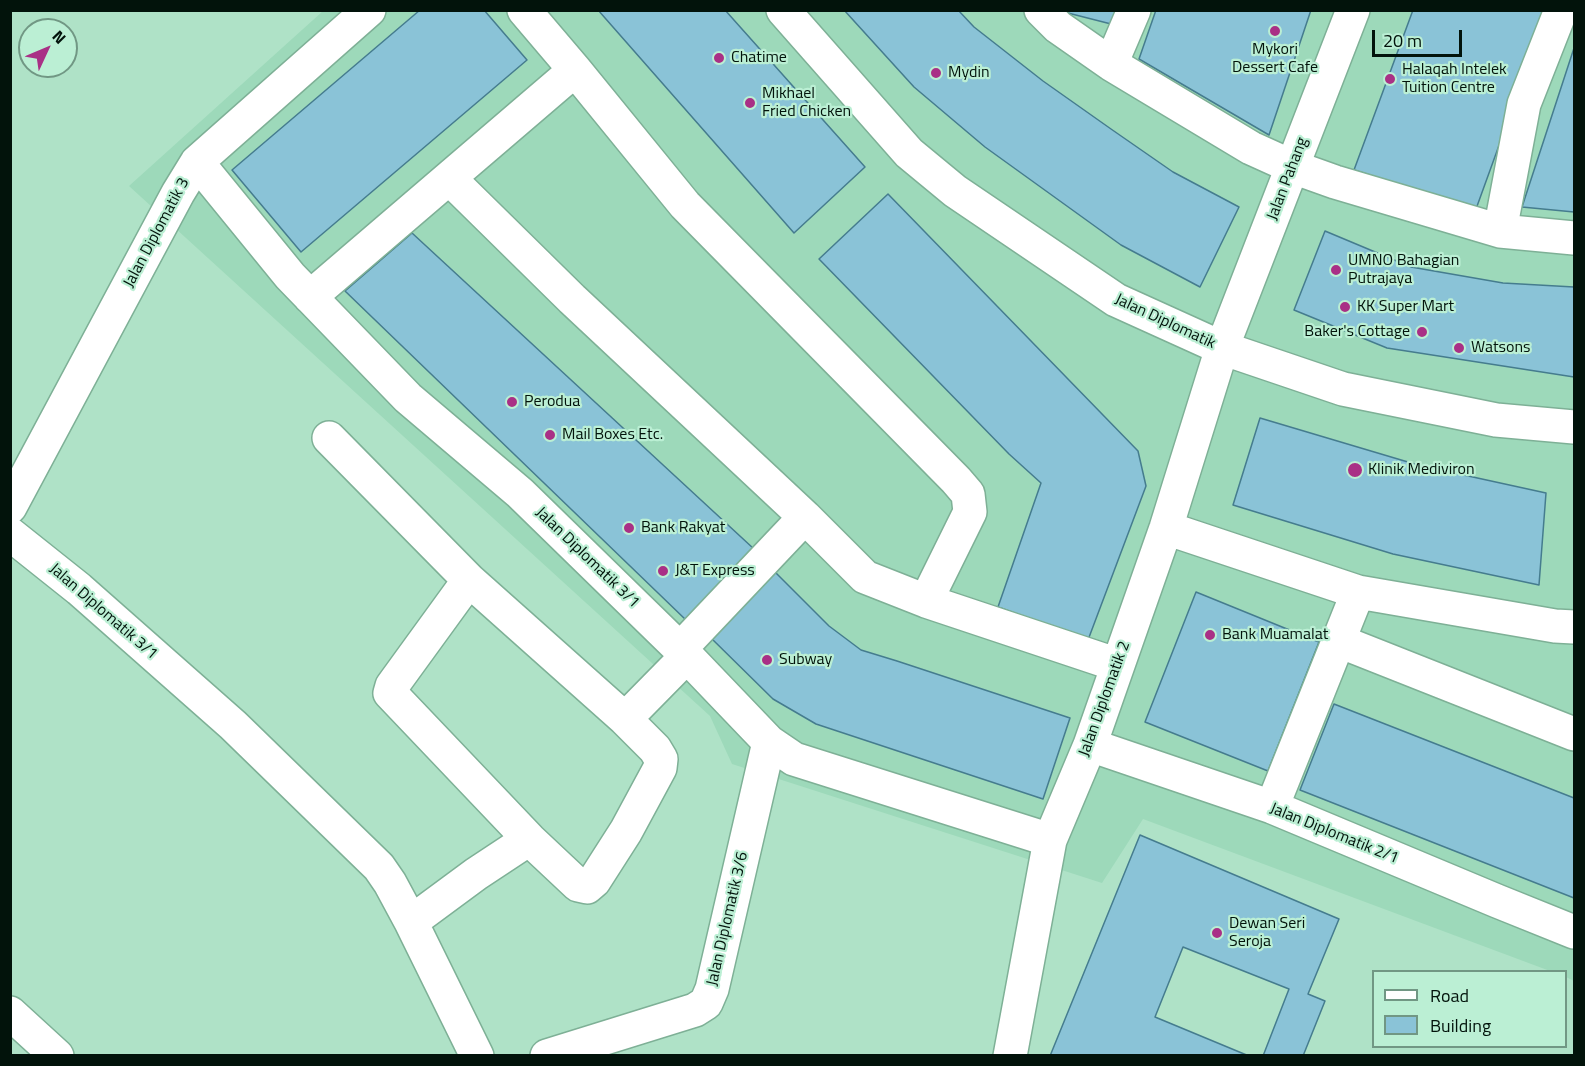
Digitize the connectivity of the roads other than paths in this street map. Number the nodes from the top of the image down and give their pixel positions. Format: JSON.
{"nodes":[{"id":1,"x":369,"y":10,"type":"edge"},
{"id":2,"x":524,"y":10,"type":"edge"},
{"id":3,"x":783,"y":10,"type":"edge"},
{"id":4,"x":1041,"y":10,"type":"edge"},
{"id":5,"x":1134,"y":10,"type":"edge"},
{"id":6,"x":1353,"y":10,"type":"edge"},
{"id":7,"x":1561,"y":10,"type":"edge"},
{"id":8,"x":1111,"y":64,"type":"junction"},
{"id":9,"x":575,"y":70,"type":"junction"},
{"id":10,"x":196,"y":162,"type":"junction"},
{"id":11,"x":1293,"y":167,"type":"junction"},
{"id":12,"x":449,"y":178,"type":"junction"},
{"id":13,"x":1500,"y":231,"type":"junction"},
{"id":14,"x":1575,"y":238,"type":"edge"},
{"id":15,"x":310,"y":297,"type":"junction"},
{"id":16,"x":1221,"y":348,"type":"junction"},
{"id":17,"x":1575,"y":427,"type":"edge"},
{"id":18,"x":329,"y":438,"type":"dead end"},
{"id":19,"x":10,"y":507,"type":"edge"},
{"id":20,"x":805,"y":517,"type":"junction"},
{"id":21,"x":1166,"y":528,"type":"junction"},
{"id":22,"x":10,"y":534,"type":"edge"},
{"id":23,"x":469,"y":580,"type":"junction"},
{"id":24,"x":1358,"y":592,"type":"junction"},
{"id":25,"x":926,"y":601,"type":"junction"},
{"id":26,"x":1575,"y":627,"type":"edge"},
{"id":27,"x":1340,"y":640,"type":"junction"},
{"id":28,"x":683,"y":653,"type":"junction"},
{"id":29,"x":1118,"y":665,"type":"junction"},
{"id":30,"x":625,"y":719,"type":"junction"},
{"id":31,"x":1575,"y":734,"type":"edge"},
{"id":32,"x":769,"y":742,"type":"junction"},
{"id":33,"x":1090,"y":745,"type":"junction"},
{"id":34,"x":1272,"y":807,"type":"junction"},
{"id":35,"x":529,"y":839,"type":"junction"},
{"id":36,"x":1050,"y":840,"type":"junction"},
{"id":37,"x":411,"y":922,"type":"junction"},
{"id":38,"x":1575,"y":932,"type":"edge"},
{"id":39,"x":10,"y":1013,"type":"edge"},
{"id":40,"x":57,"y":1056,"type":"edge"},
{"id":41,"x":477,"y":1056,"type":"edge"},
{"id":42,"x":547,"y":1056,"type":"edge"},
{"id":43,"x":1010,"y":1056,"type":"edge"}],
"edges":[{"from":1,"to":10,"type":"street","name":"Jalan Diplomatik 3"},
{"from":2,"to":9,"type":"street"},
{"from":3,"to":16,"type":"street","name":"Jalan Diplomatik"},
{"from":4,"to":8,"type":"street"},
{"from":5,"to":8,"type":"street"},
{"from":6,"to":11,"type":"street","name":"Jalan Pahang"},
{"from":7,"to":13,"type":"street"},
{"from":8,"to":11,"type":"street"},
{"from":9,"to":12,"type":"street"},
{"from":9,"to":25,"type":"street"},
{"from":10,"to":15,"type":"street","name":"Jalan Diplomatik 3/1"},
{"from":10,"to":19,"type":"street","name":"Jalan Diplomatik 3"},
{"from":11,"to":13,"type":"street"},
{"from":11,"to":16,"type":"street","name":"Jalan Pahang"},
{"from":12,"to":15,"type":"street"},
{"from":12,"to":20,"type":"street"},
{"from":13,"to":14,"type":"street"},
{"from":15,"to":28,"type":"street","name":"Jalan Diplomatik 3/1"},
{"from":16,"to":17,"type":"street","name":"Jalan Diplomatik"},
{"from":16,"to":21,"type":"street","name":"Jalan Diplomatik 2"},
{"from":18,"to":23,"type":"street"},
{"from":20,"to":25,"type":"street"},
{"from":20,"to":28,"type":"street"},
{"from":21,"to":24,"type":"street"},
{"from":21,"to":29,"type":"street","name":"Jalan Diplomatik 2"},
{"from":22,"to":37,"type":"street","name":"Jalan Diplomatik 3/1"},
{"from":23,"to":30,"type":"street"},
{"from":23,"to":35,"type":"street"},
{"from":24,"to":26,"type":"street"},
{"from":24,"to":27,"type":"street"},
{"from":25,"to":29,"type":"street"},
{"from":27,"to":31,"type":"street"},
{"from":27,"to":34,"type":"street"},
{"from":28,"to":30,"type":"street"},
{"from":28,"to":32,"type":"street","name":"Jalan Diplomatik 3/1"},
{"from":29,"to":33,"type":"street","name":"Jalan Diplomatik 2"},
{"from":30,"to":35,"type":"street"},
{"from":32,"to":36,"type":"street","name":"Jalan Diplomatik 3/1"},
{"from":32,"to":42,"type":"street","name":"Jalan Diplomatik 3/6"},
{"from":33,"to":34,"type":"street","name":"Jalan Diplomatik 2/1"},
{"from":33,"to":36,"type":"street","name":"Jalan Diplomatik 2"},
{"from":34,"to":38,"type":"street","name":"Jalan Diplomatik 2/1"},
{"from":35,"to":37,"type":"street"},
{"from":36,"to":43,"type":"street","name":"Jalan Diplomatik 2"},
{"from":37,"to":41,"type":"street","name":"Jalan Diplomatik 3/1"},
{"from":39,"to":40,"type":"street"}]}
